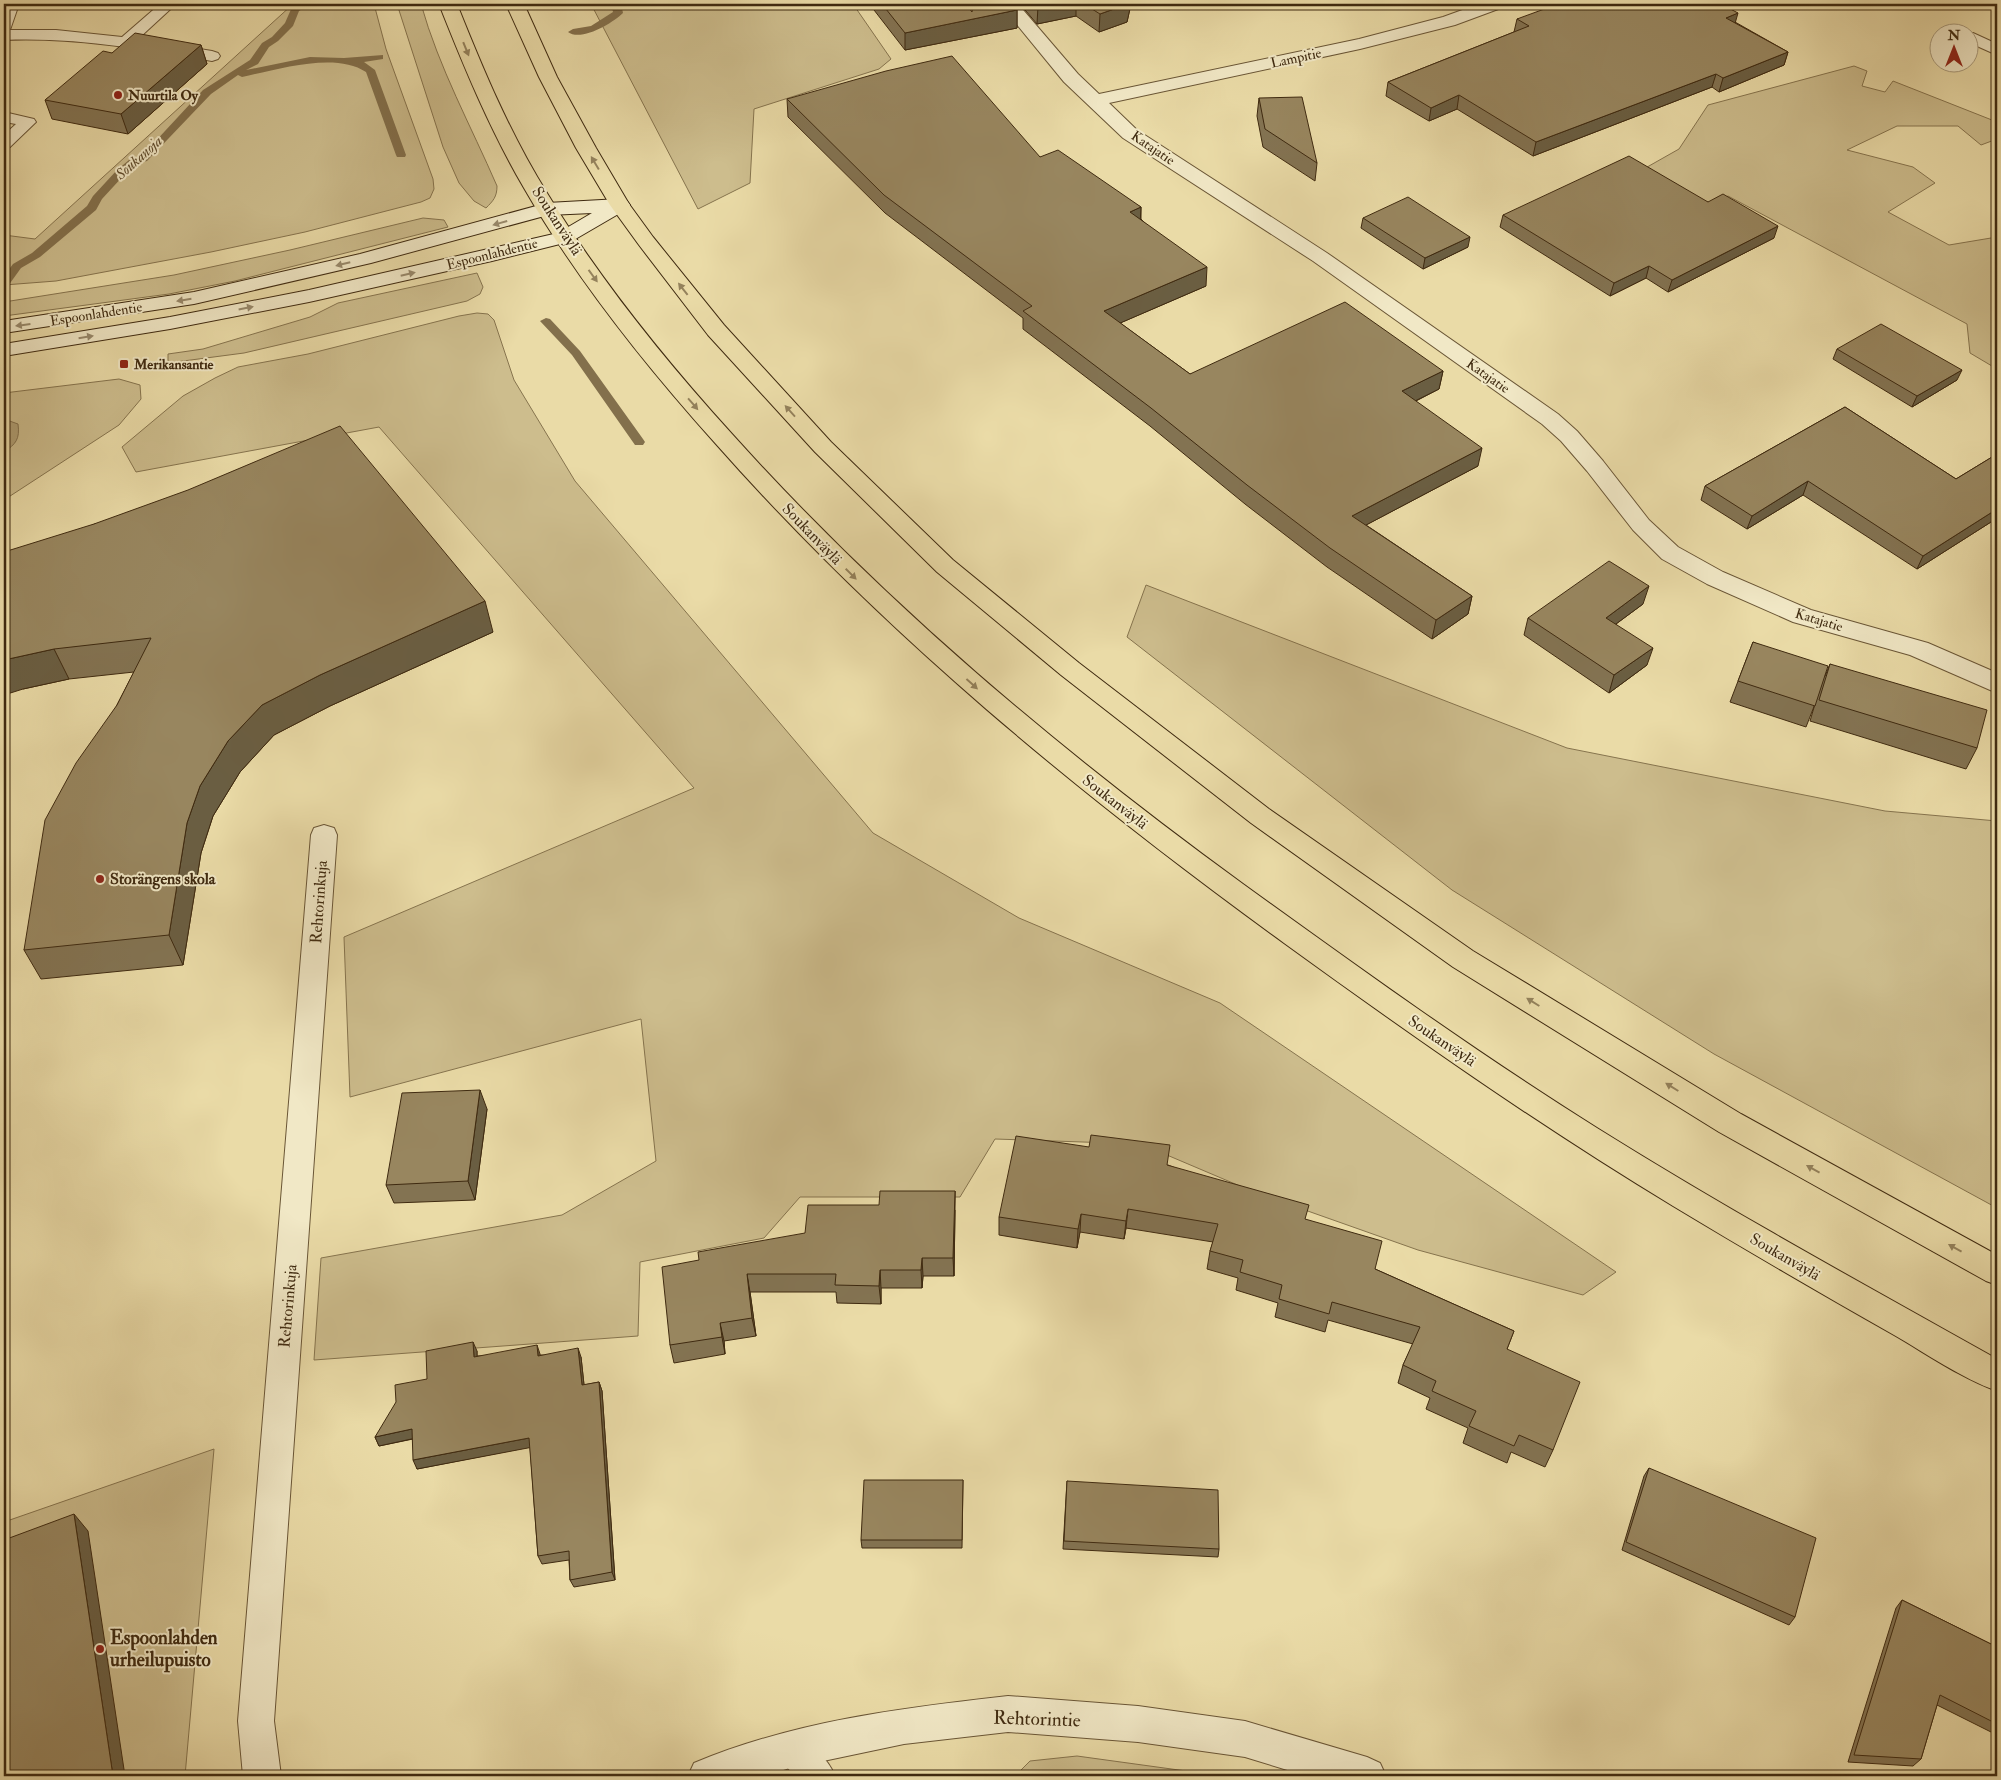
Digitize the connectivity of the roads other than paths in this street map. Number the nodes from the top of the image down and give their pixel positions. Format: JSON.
{"nodes":[{"id":1,"x":11,"y":4,"type":"edge"},
{"id":2,"x":169,"y":4,"type":"edge"},
{"id":3,"x":448,"y":4,"type":"edge"},
{"id":4,"x":515,"y":4,"type":"edge"},
{"id":5,"x":1009,"y":4,"type":"edge"},
{"id":6,"x":1495,"y":4,"type":"edge"},
{"id":7,"x":4,"y":27,"type":"edge"},
{"id":8,"x":4,"y":35,"type":"edge"},
{"id":9,"x":1978,"y":40,"type":"edge"},
{"id":10,"x":124,"y":43,"type":"junction"},
{"id":11,"x":1997,"y":50,"type":"edge"},
{"id":12,"x":212,"y":56,"type":"dead end"},
{"id":13,"x":1094,"y":101,"type":"junction"},
{"id":14,"x":4,"y":117,"type":"edge"},
{"id":15,"x":4,"y":143,"type":"edge"},
{"id":16,"x":620,"y":205,"type":"junction"},
{"id":17,"x":546,"y":210,"type":"junction"},
{"id":18,"x":565,"y":237,"type":"junction"},
{"id":19,"x":4,"y":327,"type":"edge"},
{"id":20,"x":4,"y":350,"type":"edge"},
{"id":21,"x":1997,"y":684,"type":"edge"},
{"id":22,"x":324,"y":835,"type":"dead end"},
{"id":23,"x":1997,"y":1271,"type":"edge"},
{"id":24,"x":1997,"y":1376,"type":"edge"},
{"id":25,"x":790,"y":1749,"type":"junction"},
{"id":26,"x":262,"y":1776,"type":"edge"},
{"id":27,"x":707,"y":1776,"type":"edge"},
{"id":28,"x":819,"y":1776,"type":"edge"},
{"id":29,"x":1367,"y":1776,"type":"edge"}],
"edges":[{"from":1,"to":7,"type":"lane"},
{"from":2,"to":10,"type":"lane"},
{"from":3,"to":17,"type":"main road","name":"Soukanväylä","one_way":true},
{"from":16,"to":4,"type":"main road","one_way":true},
{"from":5,"to":13,"type":"street","name":"Katajatie"},
{"from":6,"to":13,"type":"street","name":"Lampitie"},
{"from":8,"to":10,"type":"lane"},
{"from":9,"to":11,"type":"lane"},
{"from":10,"to":12,"type":"lane"},
{"from":13,"to":21,"type":"street","name":"Katajatie"},
{"from":14,"to":15,"type":"lane"},
{"from":16,"to":17,"type":"street","name":"Espoonlahdentie"},
{"from":16,"to":18,"type":"street","name":"Espoonlahdentie"},
{"from":23,"to":16,"type":"main road","one_way":true},
{"from":17,"to":18,"type":"main road","name":"Soukanväylä"},
{"from":17,"to":19,"type":"street","name":"Espoonlahdentie","one_way":true},
{"from":20,"to":18,"type":"street","name":"Espoonlahdentie","one_way":true},
{"from":18,"to":24,"type":"main road","name":"Soukanväylä","one_way":true},
{"from":22,"to":26,"type":"street","name":"Rehtorinkuja"},
{"from":25,"to":27,"type":"street","name":"Rehtorintie"},
{"from":25,"to":28,"type":"lane"},
{"from":25,"to":29,"type":"street","name":"Rehtorintie"}]}
